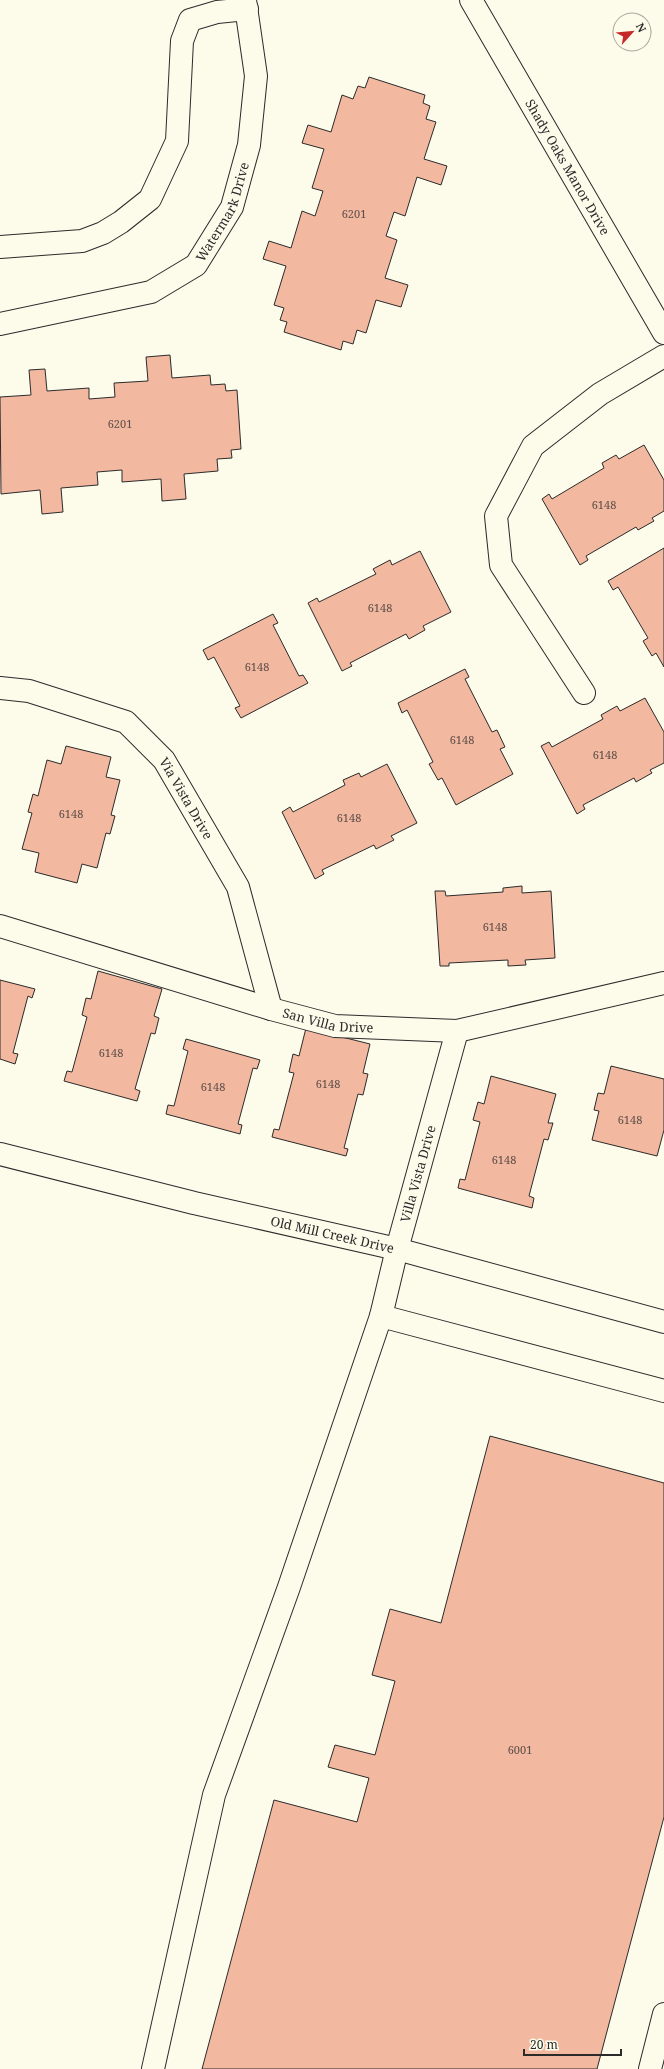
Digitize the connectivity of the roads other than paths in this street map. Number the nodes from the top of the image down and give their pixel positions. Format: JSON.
{"nodes":[{"id":1,"x":471,"y":0,"type":"edge"},
{"id":2,"x":246,"y":4,"type":"edge"},
{"id":3,"x":0,"y":247,"type":"edge"},
{"id":4,"x":0,"y":324,"type":"edge"},
{"id":5,"x":664,"y":333,"type":"edge"},
{"id":6,"x":664,"y":356,"type":"edge"},
{"id":7,"x":0,"y":688,"type":"edge"},
{"id":8,"x":584,"y":693,"type":"dead end"},
{"id":9,"x":0,"y":926,"type":"edge"},
{"id":10,"x":664,"y":983,"type":"edge"},
{"id":11,"x":270,"y":1009,"type":"junction"},
{"id":12,"x":457,"y":1031,"type":"junction"},
{"id":13,"x":0,"y":1154,"type":"edge"},
{"id":14,"x":396,"y":1249,"type":"junction"},
{"id":15,"x":381,"y":1316,"type":"junction"},
{"id":16,"x":664,"y":1322,"type":"edge"},
{"id":17,"x":664,"y":1390,"type":"edge"},
{"id":18,"x":663,"y":2026,"type":"edge"},
{"id":19,"x":153,"y":2069,"type":"edge"},
{"id":20,"x":650,"y":2069,"type":"edge"}],
"edges":[{"from":1,"to":5,"type":"street","name":"Shady Oaks Manor Drive"},
{"from":2,"to":3,"type":"street"},
{"from":2,"to":4,"type":"street","name":"Watermark Drive"},
{"from":6,"to":8,"type":"street"},
{"from":7,"to":11,"type":"street","name":"Via Vista Drive"},
{"from":9,"to":11,"type":"street","name":"San Villa Drive"},
{"from":10,"to":12,"type":"street","name":"San Villa Drive"},
{"from":11,"to":12,"type":"street","name":"San Villa Drive"},
{"from":12,"to":14,"type":"street","name":"Villa Vista Drive"},
{"from":13,"to":14,"type":"street","name":"Old Mill Creek Drive"},
{"from":14,"to":15,"type":"street","name":"Villa Vista Drive"},
{"from":14,"to":16,"type":"street","name":"Old Mill Creek Drive"},
{"from":15,"to":17,"type":"street"},
{"from":15,"to":19,"type":"street","name":"Villa Vista Drive"},
{"from":18,"to":20,"type":"street"}]}
